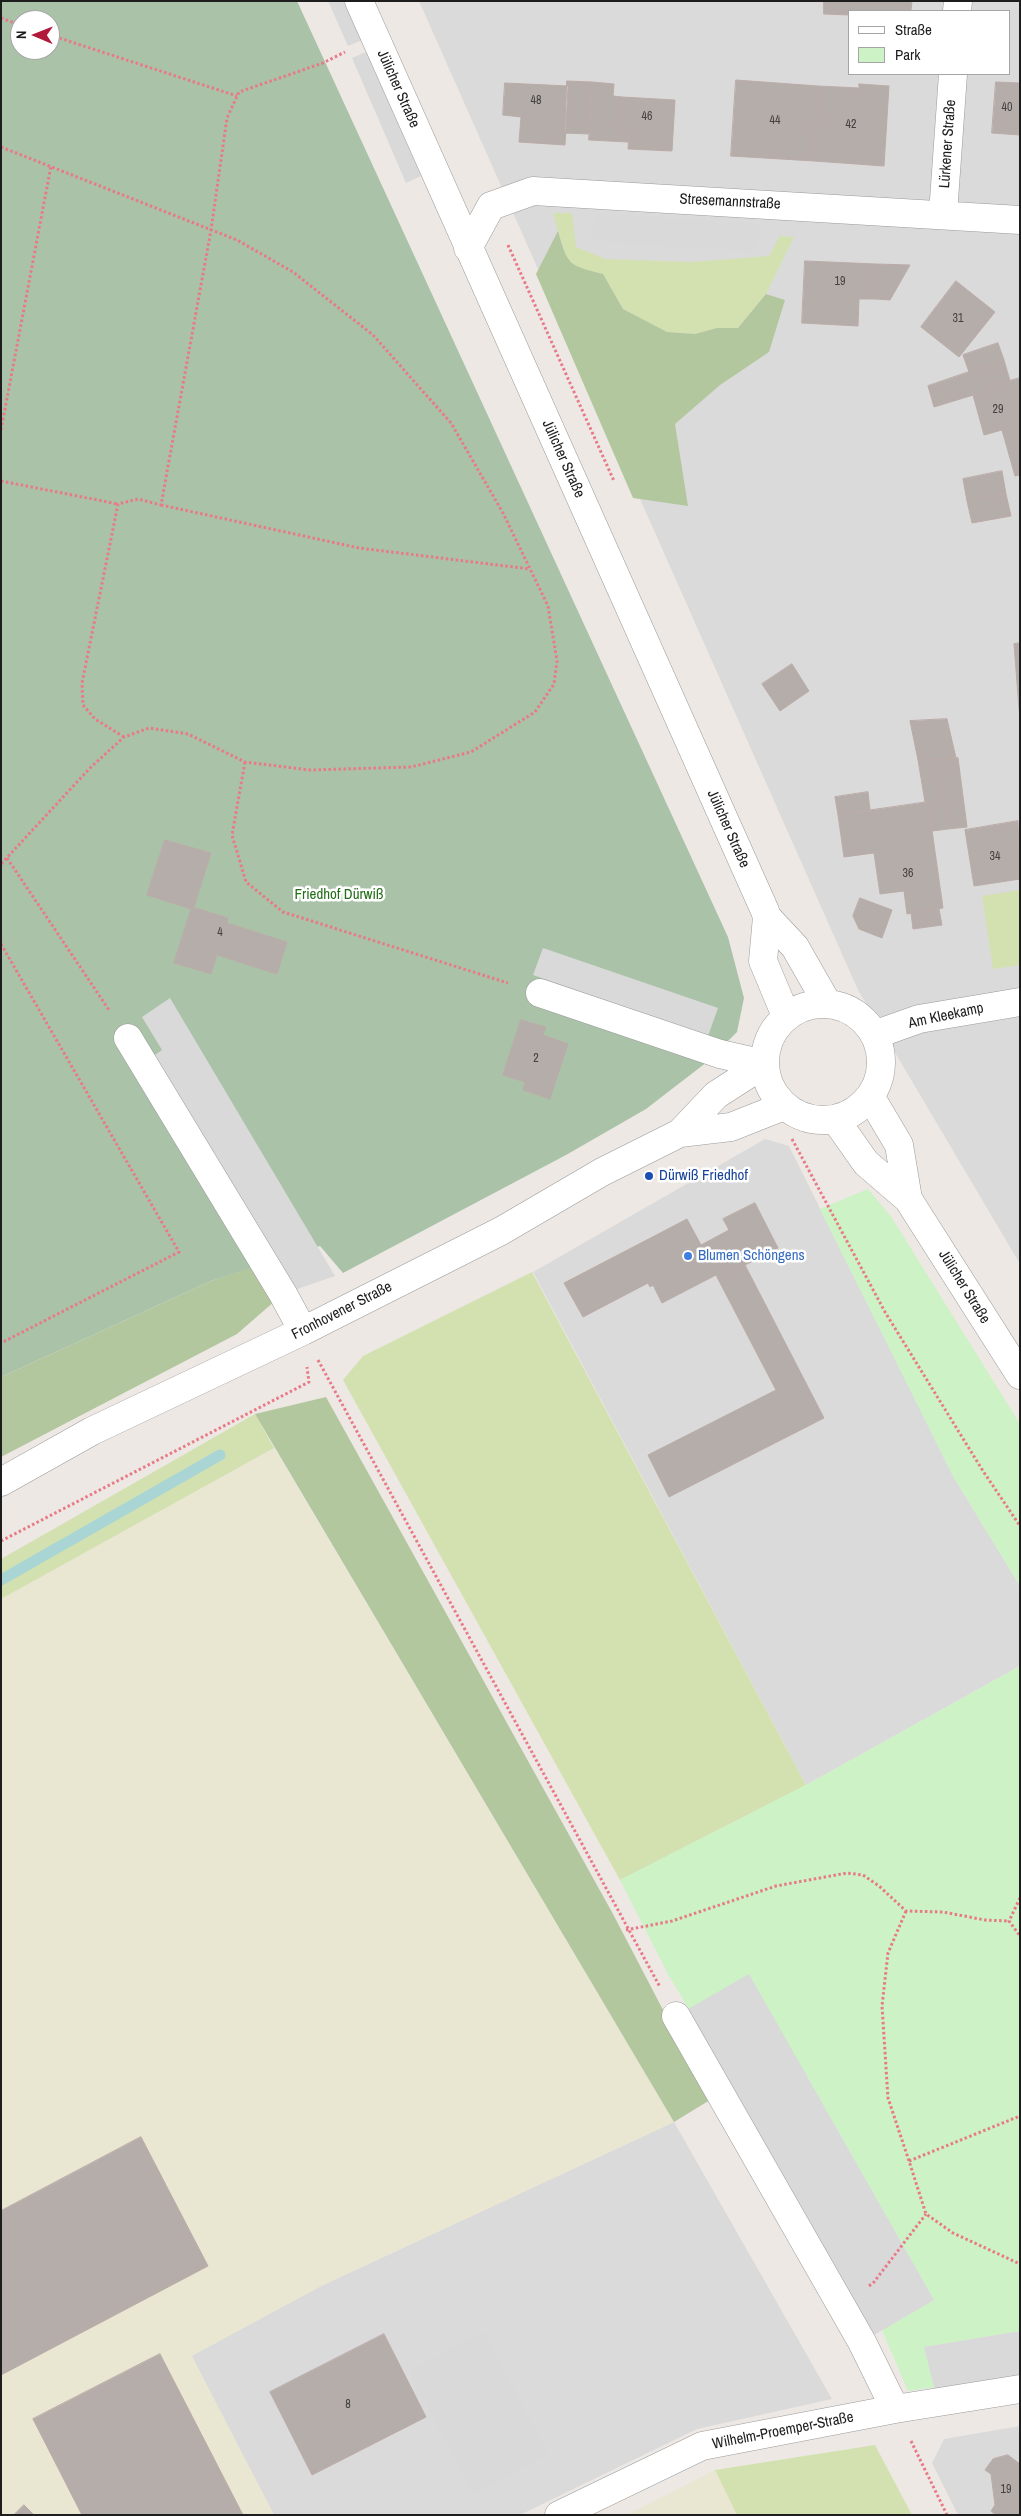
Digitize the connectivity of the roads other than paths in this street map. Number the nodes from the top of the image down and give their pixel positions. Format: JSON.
{"nodes":[{"id":1,"x":359,"y":1,"type":"edge"},
{"id":2,"x":953,"y":75,"type":"edge"},
{"id":3,"x":943,"y":214,"type":"junction"},
{"id":4,"x":1020,"y":220,"type":"edge"},
{"id":5,"x":468,"y":248,"type":"junction"},
{"id":6,"x":767,"y":917,"type":"junction"},
{"id":7,"x":540,"y":994,"type":"road end"},
{"id":8,"x":1020,"y":1002,"type":"edge"},
{"id":9,"x":826,"y":1003,"type":"junction"},
{"id":10,"x":786,"y":1016,"type":"junction"},
{"id":11,"x":874,"y":1035,"type":"junction"},
{"id":12,"x":128,"y":1038,"type":"road end"},
{"id":13,"x":764,"y":1064,"type":"junction"},
{"id":14,"x":870,"y":1096,"type":"junction"},
{"id":15,"x":784,"y":1106,"type":"junction"},
{"id":16,"x":836,"y":1119,"type":"junction"},
{"id":17,"x":680,"y":1133,"type":"junction"},
{"id":18,"x":908,"y":1199,"type":"junction"},
{"id":19,"x":302,"y":1331,"type":"junction"},
{"id":20,"x":1020,"y":1375,"type":"edge"},
{"id":21,"x":1,"y":1482,"type":"edge"},
{"id":22,"x":676,"y":2016,"type":"road end"},
{"id":23,"x":1020,"y":2389,"type":"edge"},
{"id":24,"x":895,"y":2409,"type":"junction"},
{"id":25,"x":559,"y":2515,"type":"edge"}],
"edges":[{"from":1,"to":5,"type":"street","name":"Jülicher Straße"},
{"from":2,"to":3,"type":"street","name":"Lürkener Straße"},
{"from":3,"to":4,"type":"street","name":"Stresemannstraße"},
{"from":3,"to":5,"type":"street","name":"Stresemannstraße"},
{"from":5,"to":6,"type":"street","name":"Jülicher Straße"},
{"from":6,"to":9,"type":"street","name":"Jülicher Straße"},
{"from":6,"to":10,"type":"street","name":"Jülicher Straße"},
{"from":7,"to":13,"type":"street"},
{"from":8,"to":11,"type":"street","name":"Am Kleekamp"},
{"from":9,"to":10,"type":"street"},
{"from":9,"to":11,"type":"street"},
{"from":10,"to":13,"type":"street"},
{"from":11,"to":14,"type":"street"},
{"from":12,"to":19,"type":"street"},
{"from":13,"to":15,"type":"street"},
{"from":13,"to":17,"type":"street","name":"Fronhovener Straße"},
{"from":14,"to":16,"type":"street"},
{"from":14,"to":18,"type":"street","name":"Jülicher Straße"},
{"from":15,"to":16,"type":"street"},
{"from":15,"to":17,"type":"street","name":"Fronhovener Straße"},
{"from":16,"to":18,"type":"street","name":"Jülicher Straße"},
{"from":17,"to":19,"type":"street","name":"Fronhovener Straße"},
{"from":18,"to":20,"type":"street","name":"Jülicher Straße"},
{"from":19,"to":21,"type":"street","name":"Fronhovener Straße"},
{"from":22,"to":24,"type":"street"},
{"from":23,"to":24,"type":"street","name":"Wilhelm-Proemper-Straße"},
{"from":24,"to":25,"type":"street","name":"Wilhelm-Proemper-Straße"}]}
